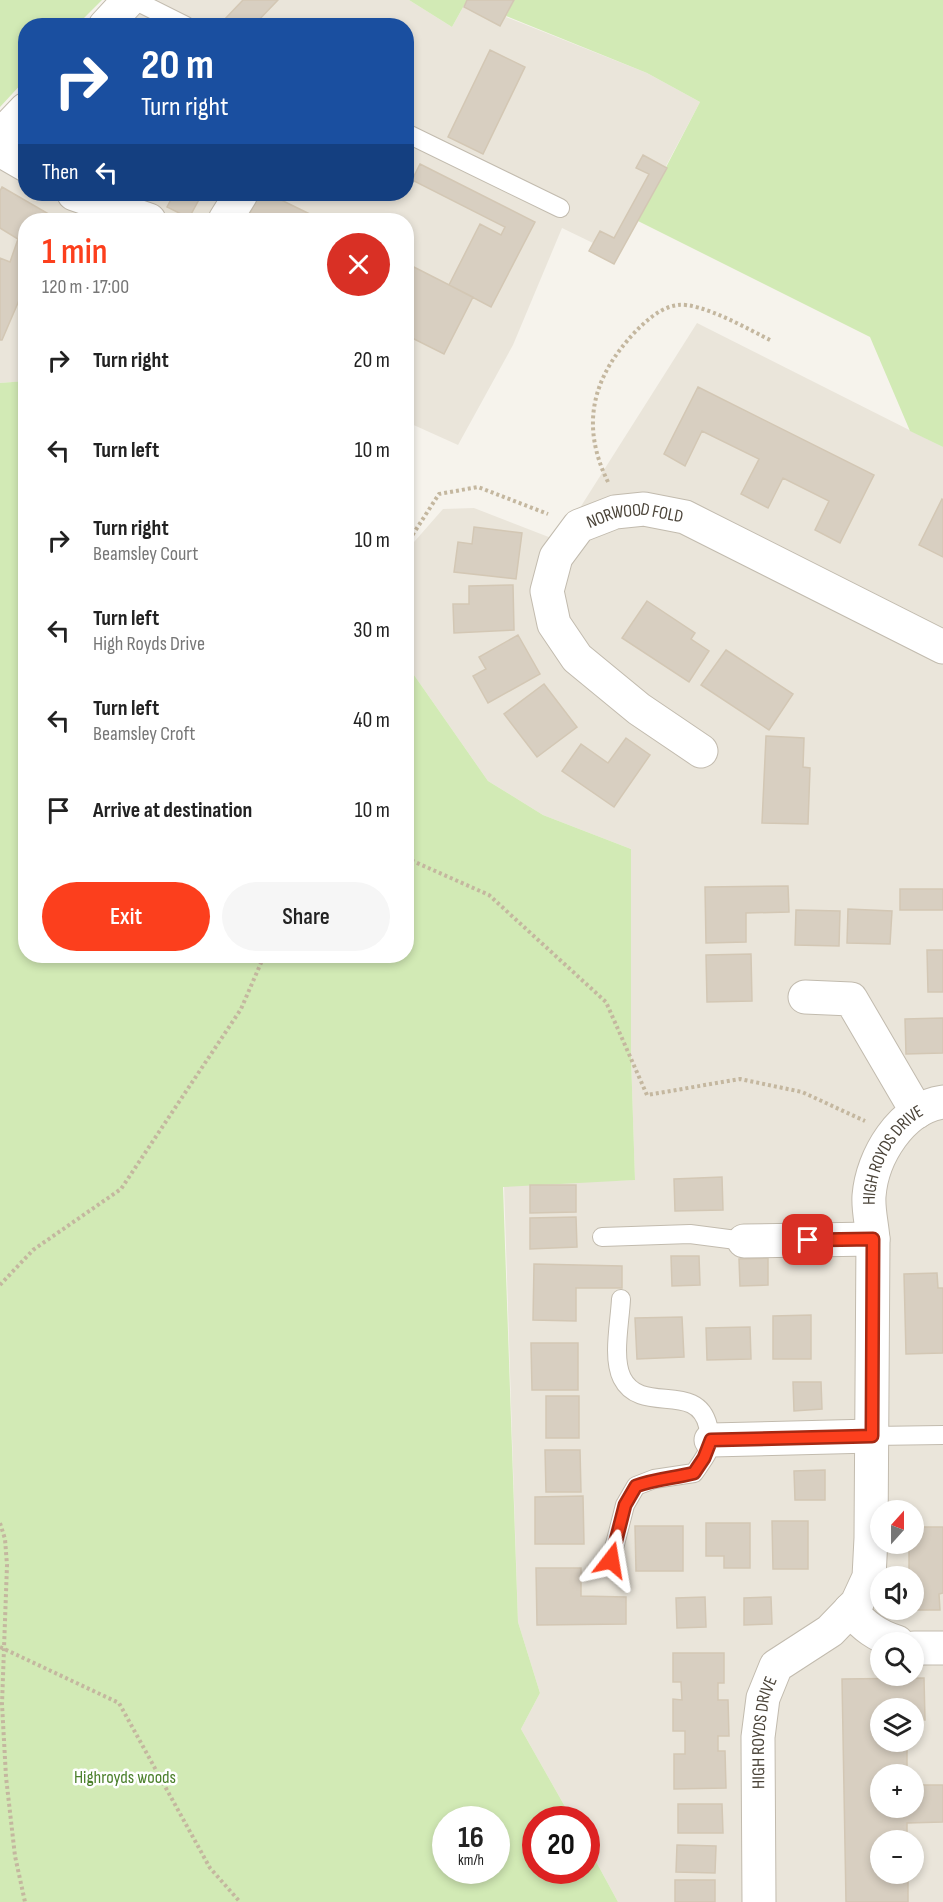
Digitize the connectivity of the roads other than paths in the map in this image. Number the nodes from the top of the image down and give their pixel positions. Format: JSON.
{"nodes":[{"id":1,"x":129,"y":0,"type":"edge"},
{"id":2,"x":134,"y":0,"type":"edge"},
{"id":3,"x":112,"y":18,"type":"edge"},
{"id":4,"x":170,"y":18,"type":"edge"},
{"id":5,"x":18,"y":117,"type":"edge"},
{"id":6,"x":0,"y":136,"type":"edge"},
{"id":7,"x":414,"y":137,"type":"edge"},
{"id":8,"x":0,"y":150,"type":"edge"},
{"id":9,"x":18,"y":160,"type":"edge"},
{"id":10,"x":94,"y":201,"type":"edge"},
{"id":11,"x":560,"y":208,"type":"dead end"},
{"id":12,"x":129,"y":213,"type":"edge"},
{"id":13,"x":943,"y":647,"type":"edge"},
{"id":14,"x":700,"y":751,"type":"dead end"},
{"id":15,"x":805,"y":997,"type":"dead end"},
{"id":16,"x":930,"y":1107,"type":"edge"},
{"id":17,"x":602,"y":1238,"type":"dead end"},
{"id":18,"x":873,"y":1239,"type":"junction"},
{"id":19,"x":744,"y":1241,"type":"joint"},
{"id":20,"x":621,"y":1299,"type":"dead end"},
{"id":21,"x":943,"y":1435,"type":"edge"},
{"id":22,"x":872,"y":1436,"type":"junction"},
{"id":23,"x":711,"y":1440,"type":"junction"},
{"id":24,"x":611,"y":1560,"type":"dead end"},
{"id":25,"x":850,"y":1610,"type":"junction"},
{"id":26,"x":874,"y":1632,"type":"edge"},
{"id":27,"x":924,"y":1648,"type":"edge"},
{"id":28,"x":943,"y":1648,"type":"edge"},
{"id":29,"x":759,"y":1902,"type":"edge"}],
"edges":[{"from":1,"to":3,"type":"street"},
{"from":2,"to":4,"type":"lane"},
{"from":5,"to":6,"type":"street"},
{"from":7,"to":11,"type":"lane"},
{"from":8,"to":9,"type":"street"},
{"from":10,"to":12,"type":"street"},
{"from":13,"to":14,"type":"street","name":"NORWOOD FOLD"},
{"from":15,"to":16,"type":"street"},
{"from":16,"to":18,"type":"street","name":"HIGH ROYDS DRIVE"},
{"from":17,"to":19,"type":"lane"},
{"from":18,"to":19,"type":"street"},
{"from":18,"to":22,"type":"street","name":"HIGH ROYDS DRIVE"},
{"from":20,"to":23,"type":"lane"},
{"from":21,"to":22,"type":"lane"},
{"from":22,"to":23,"type":"street"},
{"from":22,"to":25,"type":"street","name":"HIGH ROYDS DRIVE"},
{"from":23,"to":24,"type":"lane"},
{"from":25,"to":26,"type":"street"},
{"from":25,"to":29,"type":"street","name":"HIGH ROYDS DRIVE"},
{"from":27,"to":28,"type":"street"}]}
